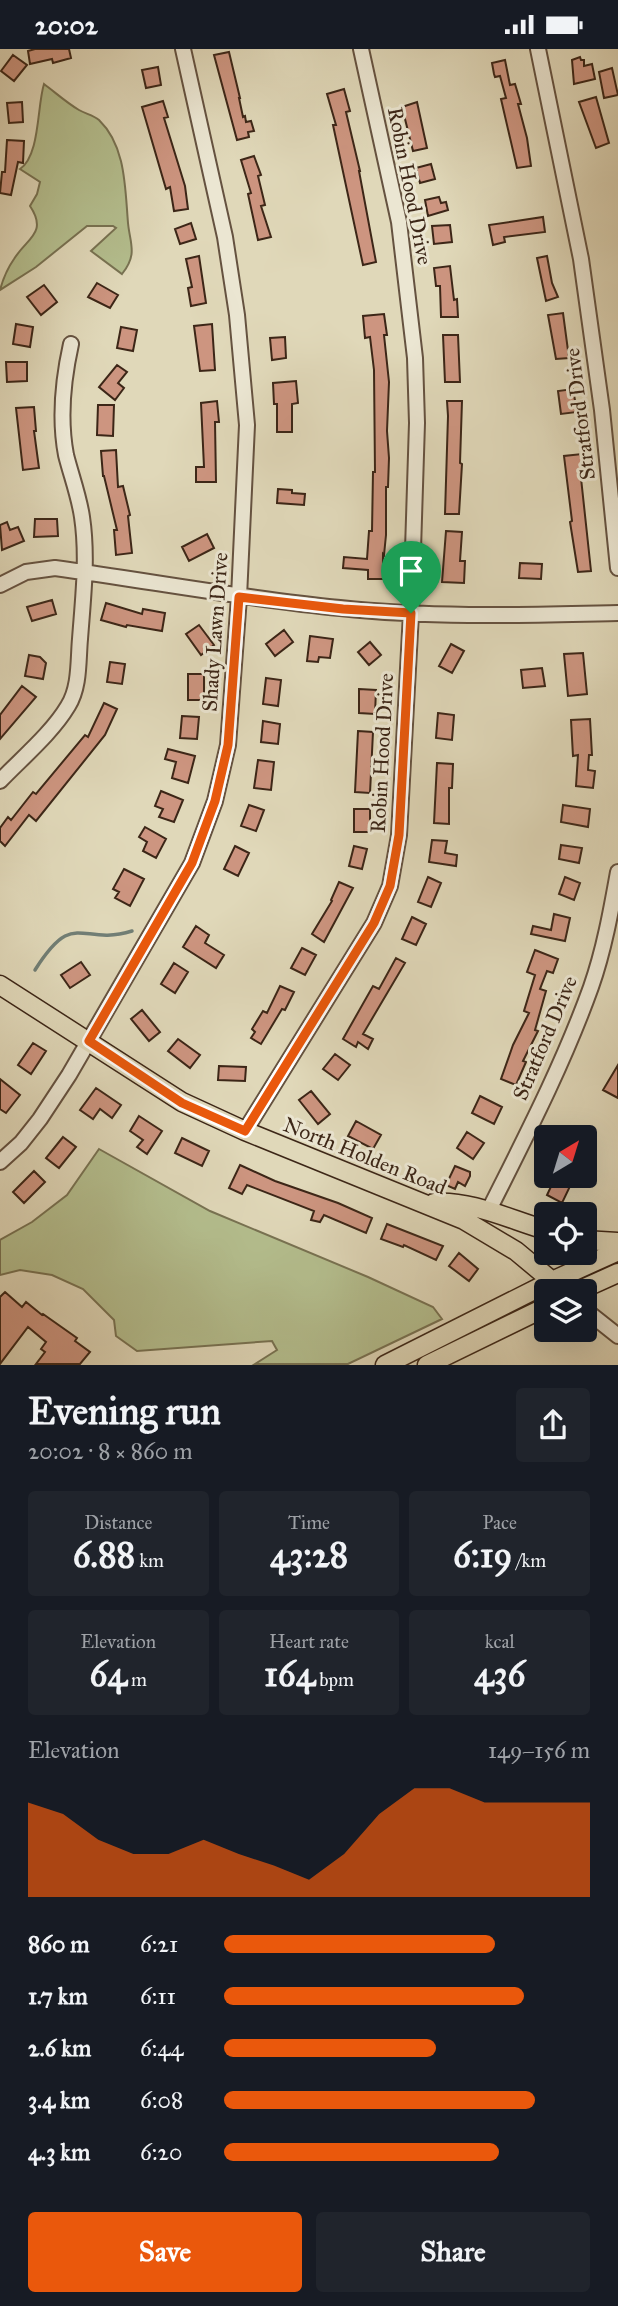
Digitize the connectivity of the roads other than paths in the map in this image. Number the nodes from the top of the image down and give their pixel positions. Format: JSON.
{"nodes":[{"id":1,"x":183,"y":49,"type":"edge"},
{"id":2,"x":361,"y":49,"type":"edge"},
{"id":3,"x":538,"y":49,"type":"edge"},
{"id":4,"x":71,"y":344,"type":"dead end"},
{"id":5,"x":618,"y":568,"type":"edge"},
{"id":6,"x":85,"y":572,"type":"junction"},
{"id":7,"x":0,"y":585,"type":"edge"},
{"id":8,"x":239,"y":597,"type":"junction"},
{"id":9,"x":411,"y":613,"type":"junction"},
{"id":10,"x":618,"y":613,"type":"edge"},
{"id":11,"x":0,"y":781,"type":"edge"},
{"id":12,"x":618,"y":872,"type":"edge"},
{"id":13,"x":0,"y":985,"type":"edge"},
{"id":14,"x":89,"y":1041,"type":"junction"},
{"id":15,"x":245,"y":1131,"type":"junction"},
{"id":16,"x":0,"y":1162,"type":"edge"},
{"id":17,"x":424,"y":1204,"type":"junction"},
{"id":18,"x":488,"y":1212,"type":"junction"},
{"id":19,"x":534,"y":1226,"type":"edge"},
{"id":20,"x":597,"y":1241,"type":"edge"},
{"id":21,"x":618,"y":1242,"type":"edge"},
{"id":22,"x":618,"y":1251,"type":"edge"},
{"id":23,"x":618,"y":1273,"type":"edge"},
{"id":24,"x":550,"y":1279,"type":"edge"},
{"id":25,"x":570,"y":1279,"type":"edge"},
{"id":26,"x":597,"y":1282,"type":"edge"},
{"id":27,"x":534,"y":1297,"type":"edge"},
{"id":28,"x":534,"y":1313,"type":"edge"},
{"id":29,"x":597,"y":1319,"type":"edge"},
{"id":30,"x":618,"y":1336,"type":"edge"},
{"id":31,"x":385,"y":1364,"type":"edge"},
{"id":32,"x":427,"y":1364,"type":"edge"}],
"edges":[{"from":1,"to":8,"type":"street","name":"Shady Lawn Drive"},
{"from":2,"to":9,"type":"street","name":"Robin Hood Drive"},
{"from":3,"to":5,"type":"street","name":"Stratford Drive"},
{"from":4,"to":6,"type":"street"},
{"from":6,"to":7,"type":"street"},
{"from":6,"to":8,"type":"street"},
{"from":6,"to":11,"type":"street"},
{"from":8,"to":9,"type":"street"},
{"from":8,"to":14,"type":"street","name":"Shady Lawn Drive"},
{"from":9,"to":10,"type":"street"},
{"from":9,"to":15,"type":"street","name":"Robin Hood Drive"},
{"from":12,"to":18,"type":"street","name":"Stratford Drive"},
{"from":13,"to":14,"type":"main road","name":"North Holden Road"},
{"from":14,"to":15,"type":"main road","name":"North Holden Road"},
{"from":14,"to":16,"type":"street","name":"Shady Lawn Drive"},
{"from":15,"to":17,"type":"main road","name":"North Holden Road"},
{"from":17,"to":18,"type":"main road"},
{"from":17,"to":24,"type":"main road","name":"North Holden Road"},
{"from":18,"to":19,"type":"main road"},
{"from":20,"to":21,"type":"main road"},
{"from":22,"to":25,"type":"main road"},
{"from":23,"to":26,"type":"main road"},
{"from":27,"to":31,"type":"main road"},
{"from":28,"to":32,"type":"main road"},
{"from":29,"to":30,"type":"street"}]}
